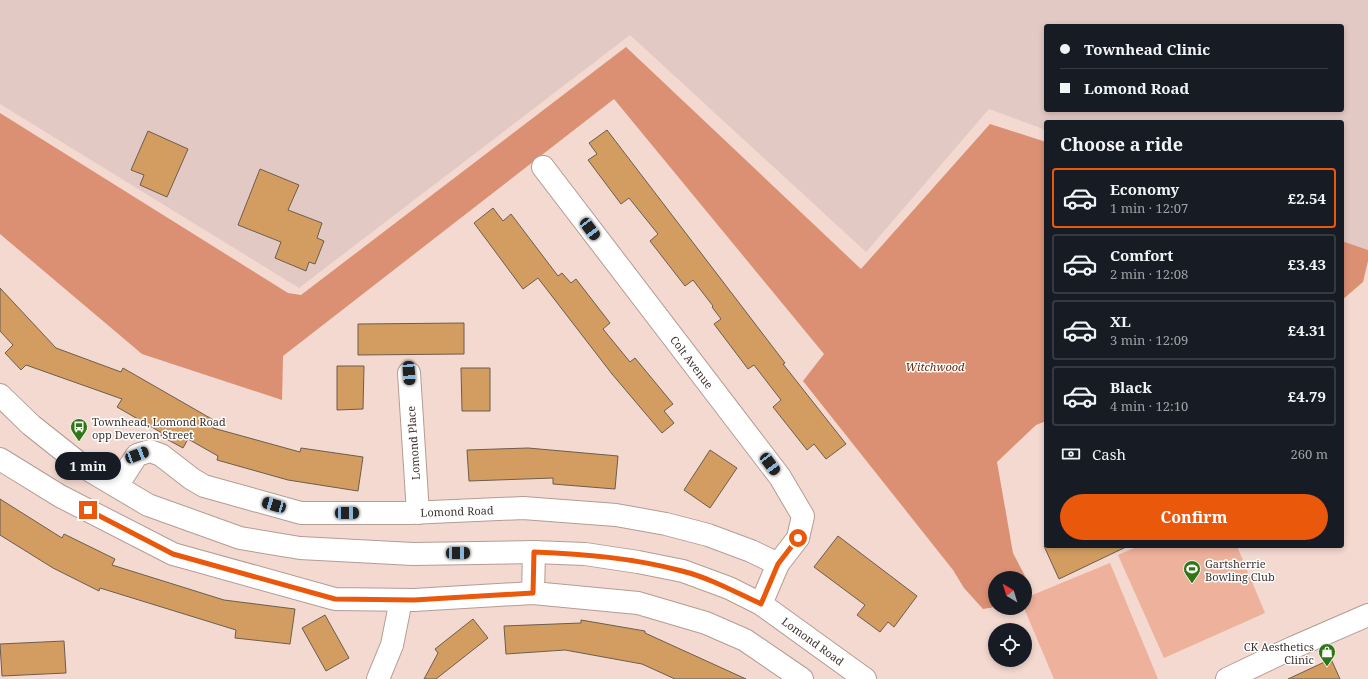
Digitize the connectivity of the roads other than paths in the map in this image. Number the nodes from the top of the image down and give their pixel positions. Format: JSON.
{"nodes":[{"id":1,"x":543,"y":167,"type":"dead end"},
{"id":2,"x":409,"y":373,"type":"dead end"},
{"id":3,"x":0,"y":395,"type":"edge"},
{"id":4,"x":0,"y":459,"type":"edge"},
{"id":5,"x":116,"y":486,"type":"junction"},
{"id":6,"x":418,"y":512,"type":"junction"},
{"id":7,"x":534,"y":552,"type":"junction"},
{"id":8,"x":778,"y":564,"type":"junction"},
{"id":9,"x":533,"y":593,"type":"junction"},
{"id":10,"x":401,"y":600,"type":"junction"},
{"id":11,"x":761,"y":604,"type":"junction"},
{"id":12,"x":1368,"y":615,"type":"edge"},
{"id":13,"x":1232,"y":678,"type":"edge"},
{"id":14,"x":378,"y":679,"type":"edge"},
{"id":15,"x":802,"y":679,"type":"edge"},
{"id":16,"x":865,"y":679,"type":"edge"}],
"edges":[{"from":1,"to":8,"type":"street","name":"Colt Avenue"},
{"from":2,"to":6,"type":"street","name":"Lomond Place"},
{"from":3,"to":5,"type":"street","name":"Lomond Road"},
{"from":4,"to":10,"type":"street"},
{"from":5,"to":6,"type":"street","name":"Lomond Road"},
{"from":5,"to":7,"type":"street","name":"Lomond Road"},
{"from":6,"to":8,"type":"street","name":"Lomond Road"},
{"from":7,"to":9,"type":"street"},
{"from":7,"to":11,"type":"street","name":"Lomond Road"},
{"from":8,"to":11,"type":"street"},
{"from":9,"to":10,"type":"street"},
{"from":9,"to":15,"type":"street"},
{"from":10,"to":14,"type":"street"},
{"from":11,"to":16,"type":"street","name":"Lomond Road"},
{"from":12,"to":13,"type":"street"}]}
